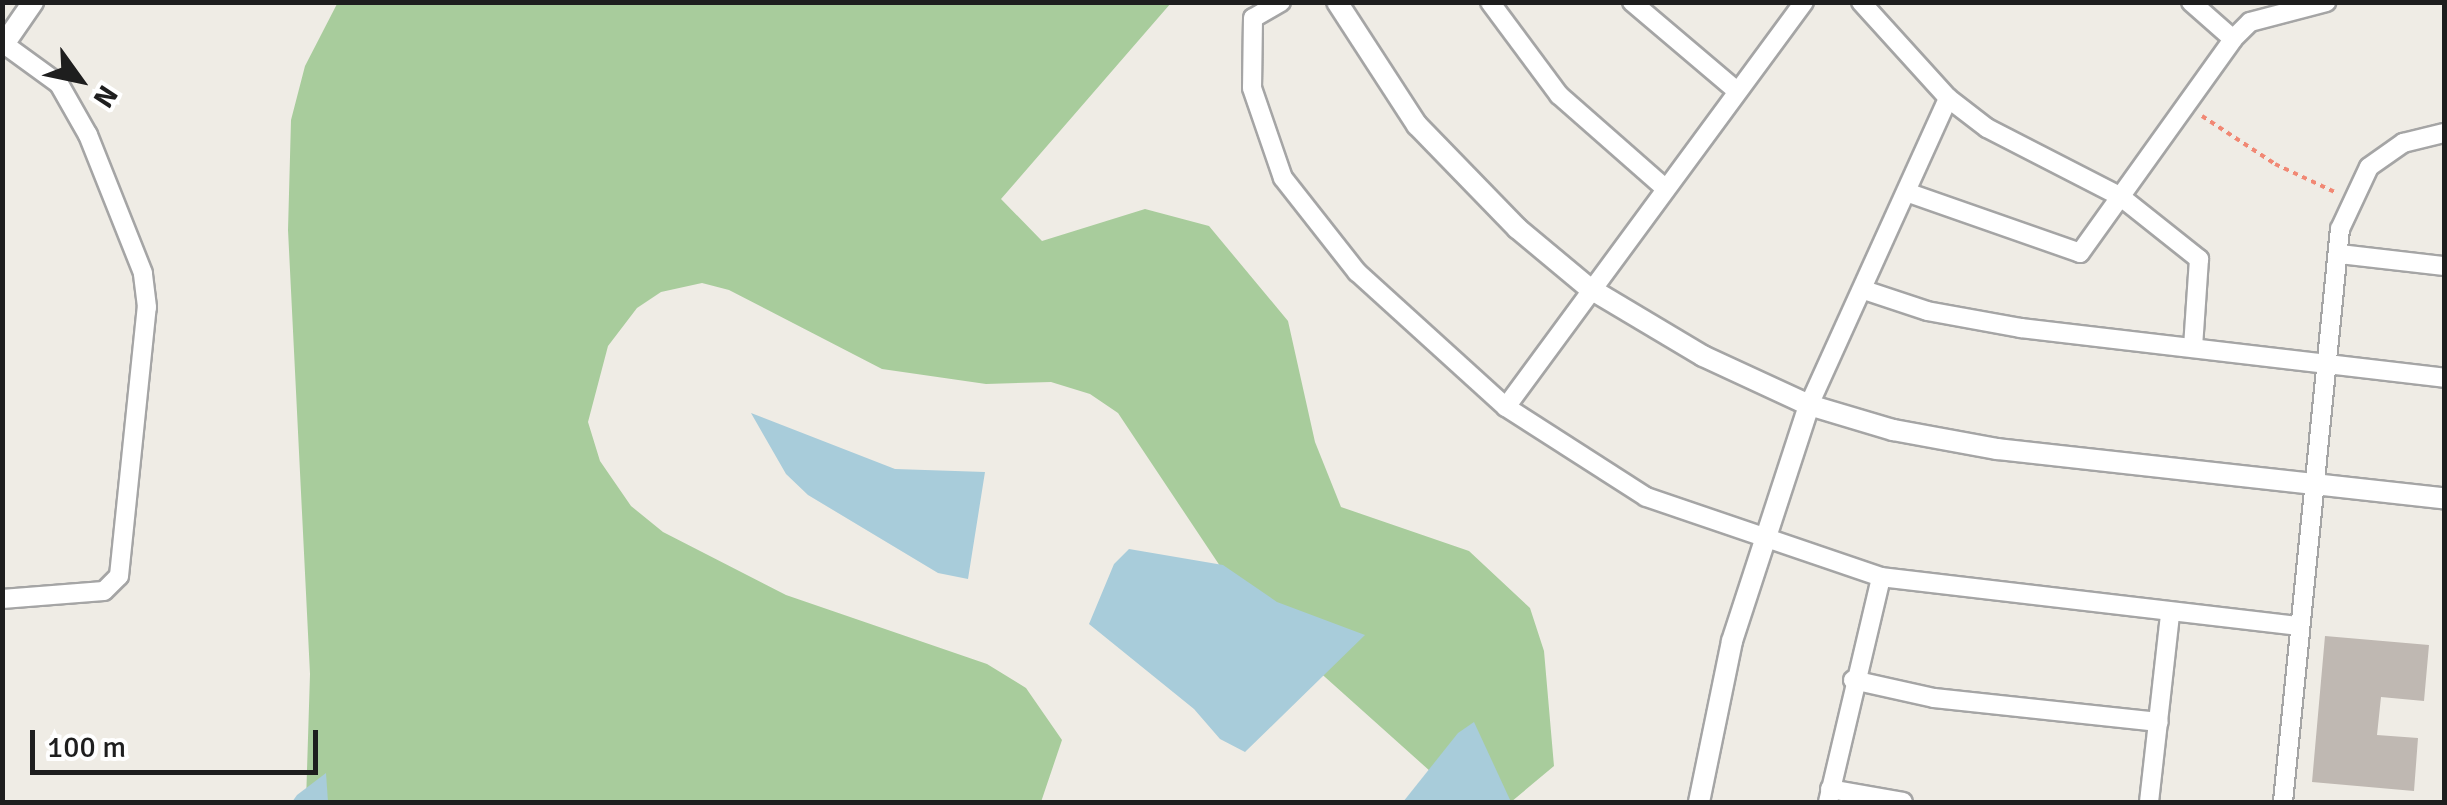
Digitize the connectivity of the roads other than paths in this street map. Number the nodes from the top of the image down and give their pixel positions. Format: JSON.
{"nodes":[{"id":1,"x":33,"y":2,"type":"edge"},
{"id":2,"x":1281,"y":2,"type":"edge"},
{"id":3,"x":1337,"y":2,"type":"edge"},
{"id":4,"x":1490,"y":2,"type":"edge"},
{"id":5,"x":1632,"y":2,"type":"edge"},
{"id":6,"x":1804,"y":2,"type":"edge"},
{"id":7,"x":1862,"y":2,"type":"edge"},
{"id":8,"x":2191,"y":2,"type":"edge"},
{"id":9,"x":2326,"y":2,"type":"edge"},
{"id":10,"x":2232,"y":39,"type":"junction"},
{"id":11,"x":4,"y":46,"type":"edge"},
{"id":12,"x":1737,"y":92,"type":"junction"},
{"id":13,"x":1948,"y":98,"type":"junction"},
{"id":14,"x":2444,"y":133,"type":"edge"},
{"id":15,"x":1665,"y":188,"type":"junction"},
{"id":16,"x":1910,"y":193,"type":"junction"},
{"id":17,"x":2121,"y":197,"type":"junction"},
{"id":18,"x":2340,"y":254,"type":"junction"},
{"id":19,"x":2444,"y":266,"type":"edge"},
{"id":20,"x":1589,"y":288,"type":"junction"},
{"id":21,"x":1864,"y":290,"type":"junction"},
{"id":22,"x":2192,"y":346,"type":"junction"},
{"id":23,"x":2326,"y":364,"type":"junction"},
{"id":24,"x":2444,"y":378,"type":"edge"},
{"id":25,"x":1809,"y":406,"type":"junction"},
{"id":26,"x":1506,"y":407,"type":"junction"},
{"id":27,"x":2317,"y":484,"type":"junction"},
{"id":28,"x":2444,"y":498,"type":"edge"},
{"id":29,"x":1762,"y":542,"type":"junction"},
{"id":30,"x":1881,"y":577,"type":"junction"},
{"id":31,"x":2,"y":598,"type":"edge"},
{"id":32,"x":2170,"y":614,"type":"junction"},
{"id":33,"x":2298,"y":626,"type":"junction"},
{"id":34,"x":1853,"y":680,"type":"junction"},
{"id":35,"x":2159,"y":722,"type":"junction"},
{"id":36,"x":1829,"y":796,"type":"edge"},
{"id":37,"x":1699,"y":802,"type":"edge"},
{"id":38,"x":1903,"y":802,"type":"edge"},
{"id":39,"x":2150,"y":802,"type":"edge"},
{"id":40,"x":2283,"y":802,"type":"edge"}],
"edges":[{"from":1,"to":11,"type":"street"},
{"from":2,"to":26,"type":"street"},
{"from":3,"to":20,"type":"street"},
{"from":4,"to":15,"type":"street"},
{"from":5,"to":12,"type":"street"},
{"from":6,"to":12,"type":"street"},
{"from":7,"to":13,"type":"street"},
{"from":8,"to":10,"type":"street"},
{"from":9,"to":10,"type":"street"},
{"from":10,"to":17,"type":"street"},
{"from":11,"to":31,"type":"street"},
{"from":12,"to":15,"type":"street"},
{"from":13,"to":16,"type":"street"},
{"from":13,"to":17,"type":"street"},
{"from":14,"to":18,"type":"street"},
{"from":15,"to":20,"type":"street"},
{"from":16,"to":17,"type":"street"},
{"from":16,"to":21,"type":"street"},
{"from":17,"to":22,"type":"street"},
{"from":18,"to":19,"type":"street"},
{"from":18,"to":23,"type":"street"},
{"from":20,"to":25,"type":"street"},
{"from":20,"to":26,"type":"street"},
{"from":21,"to":22,"type":"street"},
{"from":21,"to":25,"type":"street"},
{"from":22,"to":23,"type":"street"},
{"from":23,"to":24,"type":"street"},
{"from":23,"to":27,"type":"street"},
{"from":25,"to":27,"type":"street"},
{"from":25,"to":29,"type":"street"},
{"from":26,"to":29,"type":"street"},
{"from":27,"to":28,"type":"street"},
{"from":27,"to":33,"type":"street"},
{"from":29,"to":30,"type":"street"},
{"from":29,"to":37,"type":"street"},
{"from":30,"to":32,"type":"street"},
{"from":30,"to":34,"type":"street"},
{"from":32,"to":33,"type":"street"},
{"from":32,"to":35,"type":"street"},
{"from":33,"to":40,"type":"street"},
{"from":34,"to":35,"type":"street"},
{"from":34,"to":36,"type":"street"},
{"from":35,"to":39,"type":"street"},
{"from":36,"to":38,"type":"street"}]}
